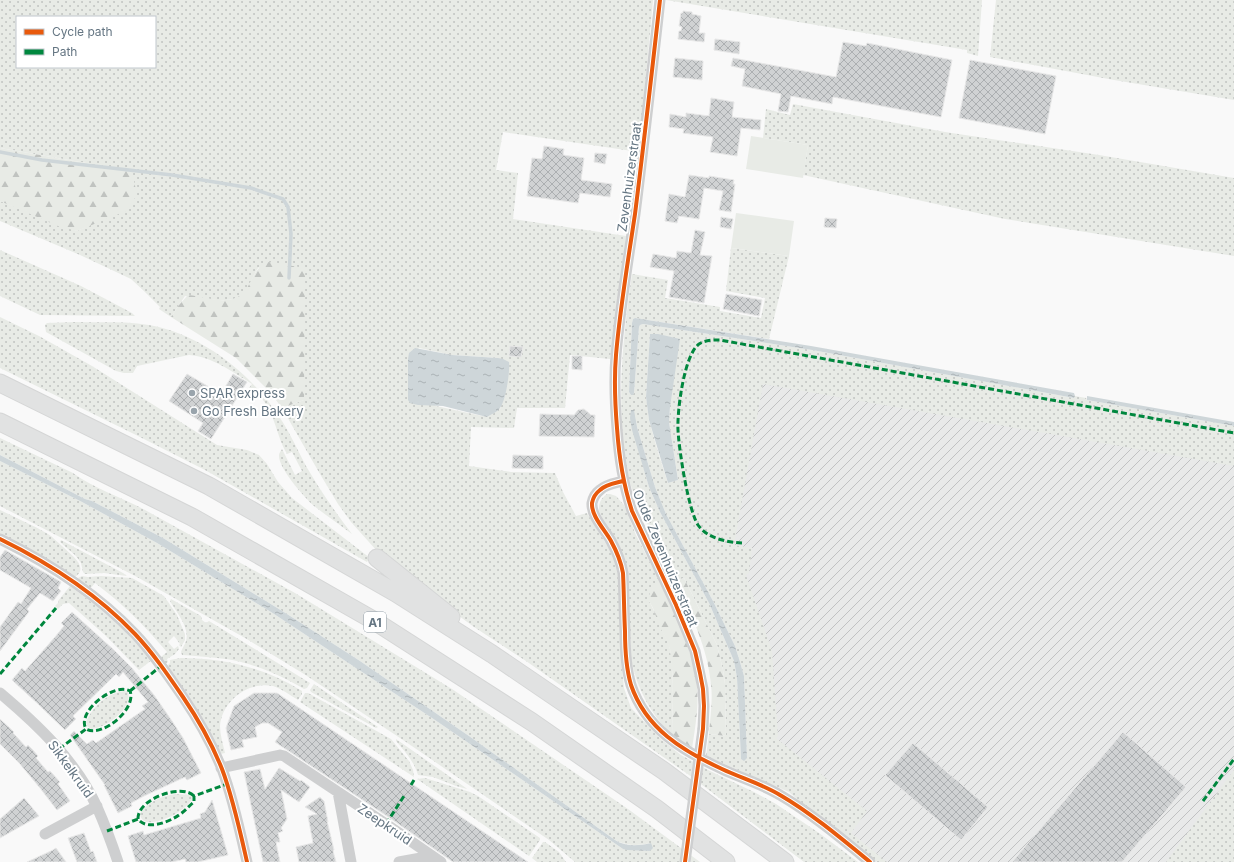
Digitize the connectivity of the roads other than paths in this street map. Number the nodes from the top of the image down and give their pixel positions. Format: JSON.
{"nodes":[{"id":1,"x":660,"y":0,"type":"edge"},
{"id":2,"x":616,"y":356,"type":"joint"},
{"id":3,"x":0,"y":383,"type":"edge"},
{"id":4,"x":0,"y":422,"type":"edge"},
{"id":5,"x":623,"y":480,"type":"junction"},
{"id":6,"x":0,"y":538,"type":"edge"},
{"id":7,"x":377,"y":558,"type":"dead end"},
{"id":8,"x":492,"y":654,"type":"junction"},
{"id":9,"x":0,"y":693,"type":"edge"},
{"id":10,"x":222,"y":768,"type":"junction"},
{"id":11,"x":338,"y":792,"type":"junction"},
{"id":12,"x":97,"y":806,"type":"junction"},
{"id":13,"x":45,"y":834,"type":"dead end"},
{"id":14,"x":436,"y":859,"type":"edge"},
{"id":15,"x":118,"y":862,"type":"edge"},
{"id":16,"x":247,"y":862,"type":"edge"},
{"id":17,"x":351,"y":862,"type":"edge"},
{"id":18,"x":399,"y":862,"type":"edge"},
{"id":19,"x":685,"y":862,"type":"edge"},
{"id":20,"x":726,"y":862,"type":"edge"},
{"id":21,"x":785,"y":862,"type":"edge"},
{"id":22,"x":870,"y":862,"type":"edge"}],
"edges":[{"from":1,"to":2,"type":"street","name":"Zevenhuizerstraat"},
{"from":2,"to":5,"type":"street","name":"Oude Zevenhuizerstraat"},
{"from":3,"to":8,"type":"highway"},
{"from":4,"to":20,"type":"highway","number":"A1"},
{"from":5,"to":19,"type":"street","name":"Oude Zevenhuizerstraat","bridge":true},
{"from":5,"to":22,"type":"street"},
{"from":6,"to":10,"type":"street"},
{"from":7,"to":8,"type":"highway"},
{"from":8,"to":21,"type":"highway"},
{"from":9,"to":12,"type":"street","name":"Sikkelkruid"},
{"from":10,"to":11,"type":"street","name":"Zeepkruid"},
{"from":10,"to":16,"type":"street"},
{"from":11,"to":14,"type":"street","name":"Zeepkruid"},
{"from":11,"to":17,"type":"street","name":"Zeepkruid"},
{"from":12,"to":13,"type":"street"},
{"from":12,"to":15,"type":"street","name":"Sikkelkruid"},
{"from":14,"to":18,"type":"street","name":"Zeepkruid"}]}
